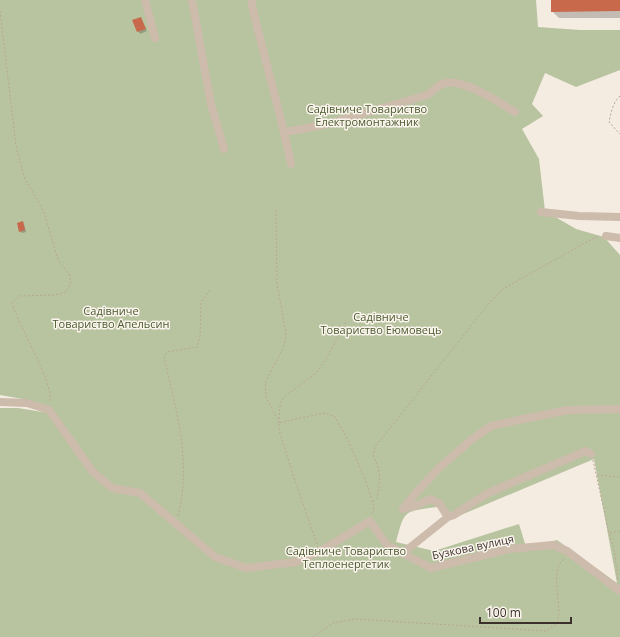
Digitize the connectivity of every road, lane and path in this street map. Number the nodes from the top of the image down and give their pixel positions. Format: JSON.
{"nodes":[{"id":1,"x":145,"y":0,"type":"edge"},
{"id":2,"x":192,"y":0,"type":"edge"},
{"id":3,"x":252,"y":0,"type":"edge"},
{"id":4,"x":0,"y":11,"type":"edge"},
{"id":5,"x":154,"y":38,"type":"dead end"},
{"id":6,"x":620,"y":96,"type":"edge"},
{"id":7,"x":515,"y":112,"type":"dead end"},
{"id":8,"x":284,"y":131,"type":"junction"},
{"id":9,"x":620,"y":134,"type":"edge"},
{"id":10,"x":224,"y":149,"type":"dead end"},
{"id":11,"x":291,"y":164,"type":"dead end"},
{"id":12,"x":276,"y":210,"type":"dead end"},
{"id":13,"x":541,"y":212,"type":"dead end"},
{"id":14,"x":620,"y":217,"type":"edge"},
{"id":15,"x":606,"y":236,"type":"joint"},
{"id":16,"x":620,"y":238,"type":"edge"},
{"id":17,"x":210,"y":290,"type":"dead end"},
{"id":18,"x":347,"y":320,"type":"dead end"},
{"id":19,"x":0,"y":402,"type":"edge"},
{"id":20,"x":620,"y":408,"type":"edge"},
{"id":21,"x":49,"y":410,"type":"junction"},
{"id":22,"x":280,"y":423,"type":"junction"},
{"id":23,"x":591,"y":454,"type":"joint"},
{"id":24,"x":597,"y":475,"type":"junction"},
{"id":25,"x":620,"y":478,"type":"edge"},
{"id":26,"x":372,"y":502,"type":"junction"},
{"id":27,"x":448,"y":517,"type":"junction"},
{"id":28,"x":370,"y":521,"type":"junction"},
{"id":29,"x":176,"y":523,"type":"junction"},
{"id":30,"x":620,"y":531,"type":"edge"},
{"id":31,"x":609,"y":533,"type":"junction"},
{"id":32,"x":319,"y":550,"type":"junction"},
{"id":33,"x":403,"y":553,"type":"junction"},
{"id":34,"x":571,"y":554,"type":"junction"},
{"id":35,"x":620,"y":591,"type":"edge"},
{"id":36,"x":313,"y":637,"type":"edge"}],
"edges":[{"from":1,"to":5,"type":"street"},
{"from":2,"to":10,"type":"street"},
{"from":3,"to":8,"type":"street"},
{"from":4,"to":21,"type":"path"},
{"from":6,"to":9,"type":"path"},
{"from":7,"to":8,"type":"street"},
{"from":8,"to":11,"type":"street"},
{"from":12,"to":22,"type":"path"},
{"from":13,"to":14,"type":"street"},
{"from":15,"to":16,"type":"street"},
{"from":15,"to":26,"type":"path"},
{"from":17,"to":29,"type":"path"},
{"from":18,"to":22,"type":"path"},
{"from":19,"to":21,"type":"street"},
{"from":20,"to":27,"type":"street"},
{"from":21,"to":29,"type":"street"},
{"from":22,"to":26,"type":"path"},
{"from":22,"to":32,"type":"path"},
{"from":23,"to":24,"type":"path"},
{"from":23,"to":27,"type":"street"},
{"from":24,"to":25,"type":"path"},
{"from":24,"to":31,"type":"path"},
{"from":26,"to":28,"type":"path"},
{"from":27,"to":33,"type":"street"},
{"from":28,"to":32,"type":"street"},
{"from":28,"to":33,"type":"street","name":"Бузкова вулиця"},
{"from":29,"to":32,"type":"street"},
{"from":30,"to":31,"type":"path"},
{"from":31,"to":35,"type":"path"},
{"from":33,"to":34,"type":"street","name":"Бузкова вулиця"},
{"from":34,"to":35,"type":"street","name":"Бузкова вулиця"},
{"from":34,"to":36,"type":"path"}]}
